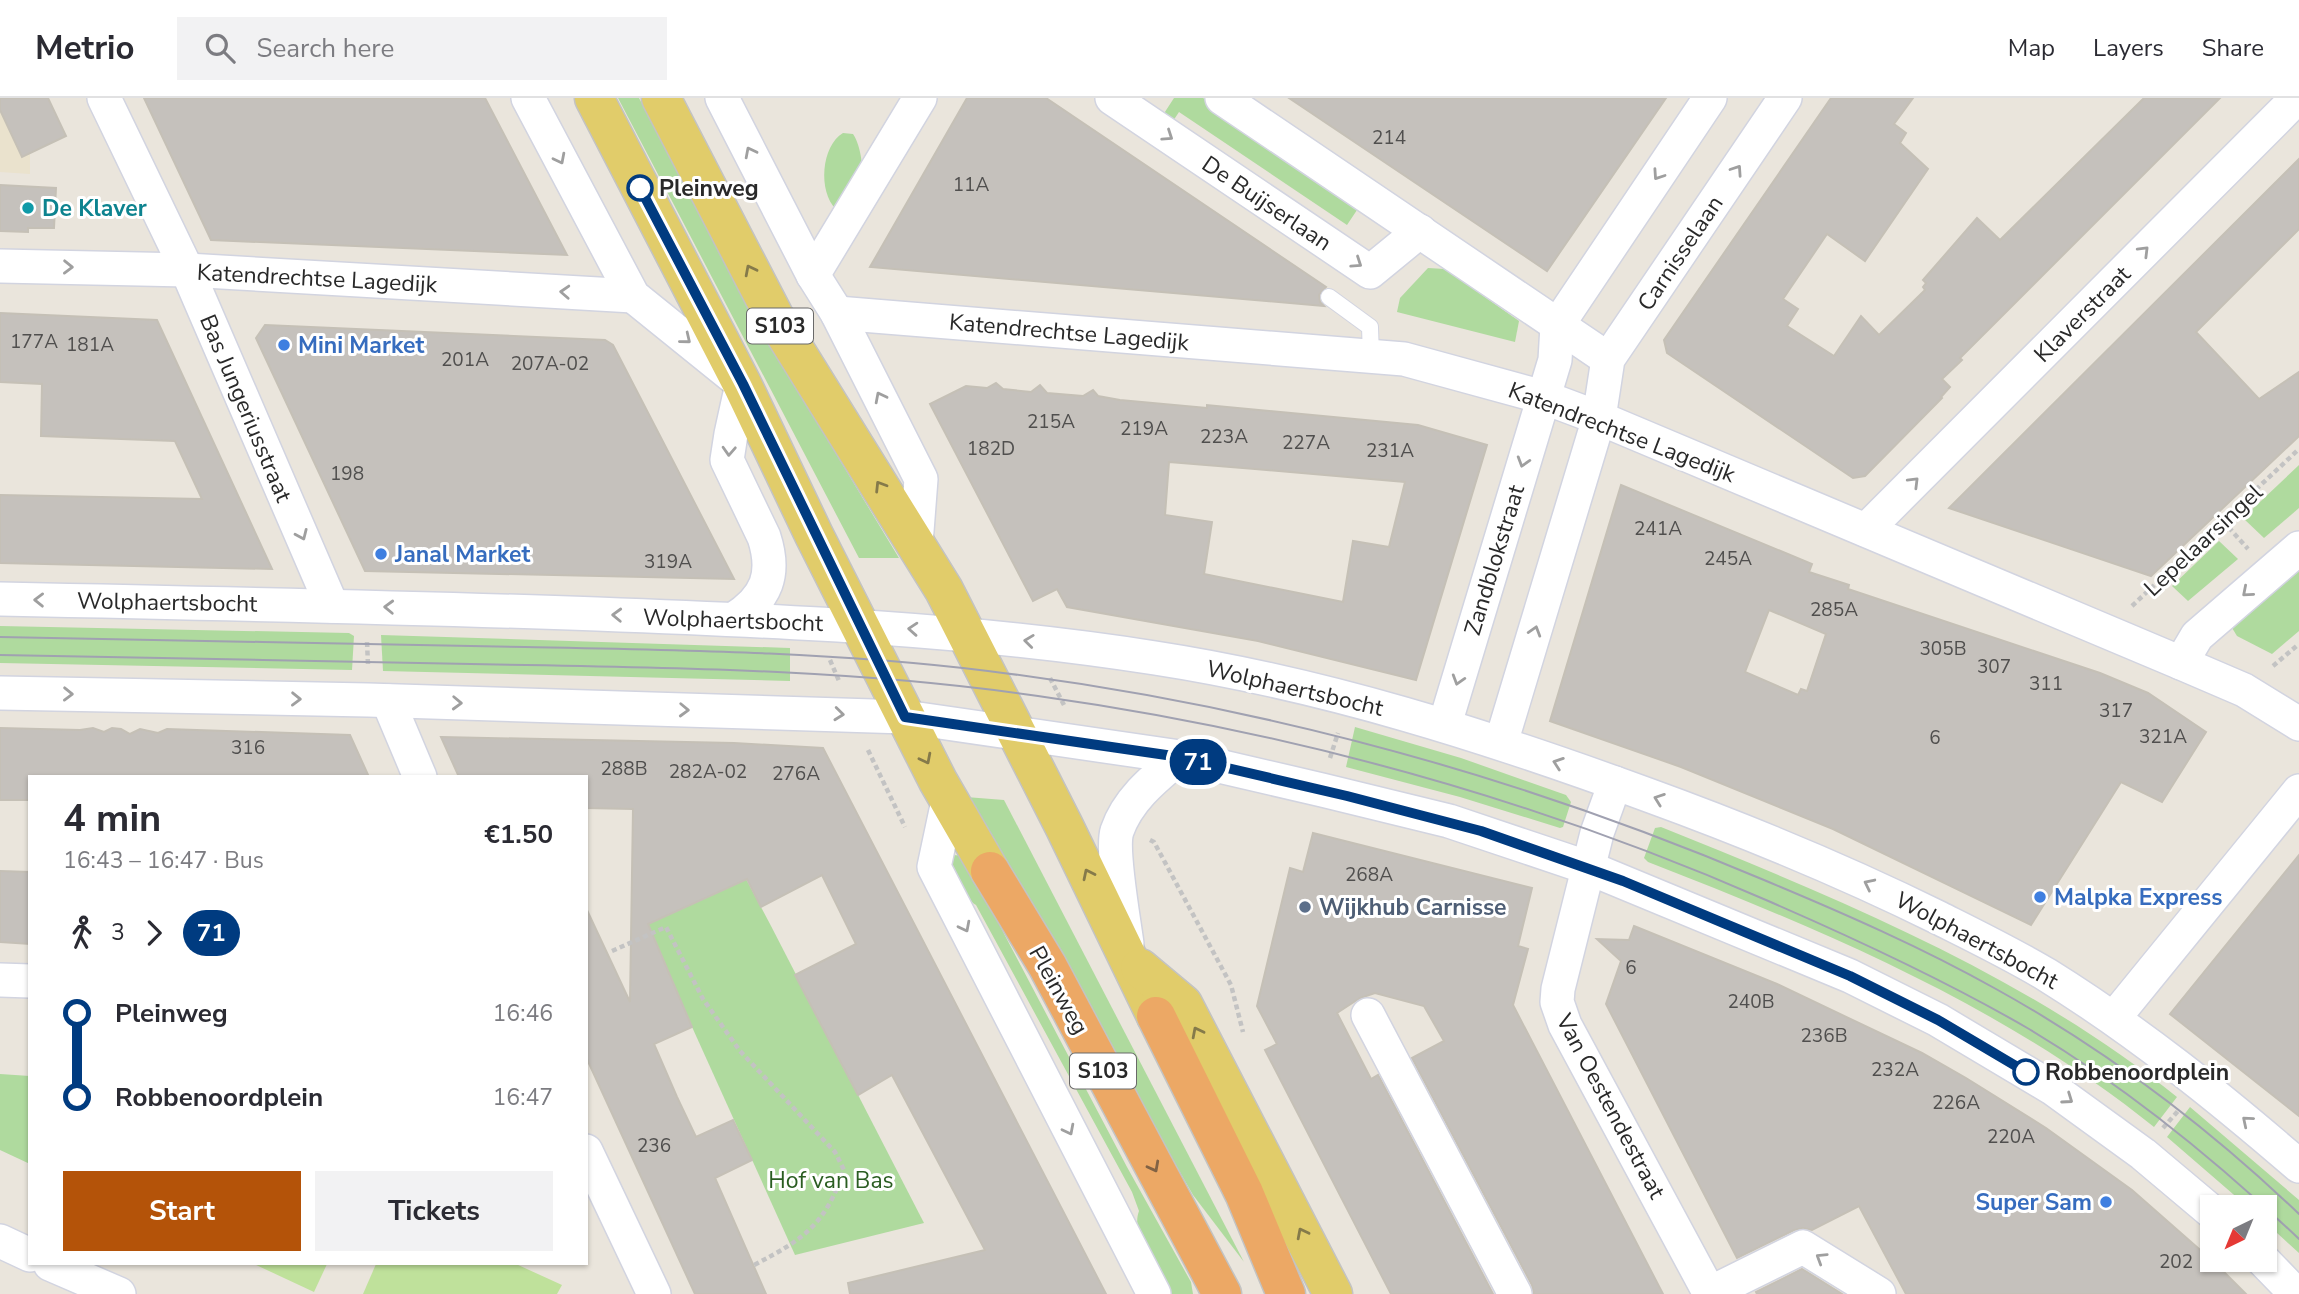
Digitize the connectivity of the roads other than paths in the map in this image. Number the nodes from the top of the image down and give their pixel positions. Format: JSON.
{"nodes":[{"id":1,"x":104,"y":98,"type":"edge"},
{"id":2,"x":528,"y":98,"type":"edge"},
{"id":3,"x":594,"y":98,"type":"edge"},
{"id":4,"x":661,"y":98,"type":"edge"},
{"id":5,"x":722,"y":98,"type":"edge"},
{"id":6,"x":920,"y":98,"type":"edge"},
{"id":7,"x":1112,"y":98,"type":"edge"},
{"id":8,"x":1222,"y":98,"type":"edge"},
{"id":9,"x":1710,"y":98,"type":"edge"},
{"id":10,"x":1785,"y":98,"type":"edge"},
{"id":11,"x":2297,"y":98,"type":"edge"},
{"id":12,"x":1420,"y":231,"type":"junction"},
{"id":13,"x":0,"y":266,"type":"edge"},
{"id":14,"x":187,"y":270,"type":"junction"},
{"id":15,"x":813,"y":275,"type":"junction"},
{"id":16,"x":633,"y":296,"type":"junction"},
{"id":17,"x":1329,"y":297,"type":"dead end"},
{"id":18,"x":837,"y":313,"type":"junction"},
{"id":19,"x":1557,"y":326,"type":"junction"},
{"id":20,"x":1371,"y":357,"type":"junction"},
{"id":21,"x":1608,"y":359,"type":"junction"},
{"id":22,"x":743,"y":384,"type":"junction"},
{"id":23,"x":1543,"y":397,"type":"junction"},
{"id":24,"x":1599,"y":418,"type":"junction"},
{"id":25,"x":1866,"y":530,"type":"junction"},
{"id":26,"x":916,"y":544,"type":"junction"},
{"id":27,"x":2299,"y":548,"type":"edge"},
{"id":28,"x":0,"y":599,"type":"edge"},
{"id":29,"x":332,"y":606,"type":"junction"},
{"id":30,"x":734,"y":619,"type":"junction"},
{"id":31,"x":862,"y":626,"type":"junction"},
{"id":32,"x":965,"y":633,"type":"junction"},
{"id":33,"x":2181,"y":663,"type":"junction"},
{"id":34,"x":0,"y":693,"type":"edge"},
{"id":35,"x":378,"y":701,"type":"junction"},
{"id":36,"x":905,"y":717,"type":"junction"},
{"id":37,"x":1445,"y":724,"type":"junction"},
{"id":38,"x":2299,"y":724,"type":"edge"},
{"id":39,"x":1015,"y":731,"type":"junction"},
{"id":40,"x":1501,"y":743,"type":"junction"},
{"id":41,"x":1180,"y":757,"type":"junction"},
{"id":42,"x":419,"y":775,"type":"edge"},
{"id":43,"x":1615,"y":783,"type":"junction"},
{"id":44,"x":943,"y":791,"type":"junction"},
{"id":45,"x":2299,"y":791,"type":"edge"},
{"id":46,"x":1589,"y":868,"type":"junction"},
{"id":47,"x":990,"y":872,"type":"joint"},
{"id":48,"x":1128,"y":957,"type":"junction"},
{"id":49,"x":0,"y":980,"type":"edge"},
{"id":50,"x":28,"y":981,"type":"edge"},
{"id":51,"x":1368,"y":1015,"type":"dead end"},
{"id":52,"x":1156,"y":1016,"type":"joint"},
{"id":53,"x":2114,"y":1018,"type":"junction"},
{"id":54,"x":588,"y":1155,"type":"edge"},
{"id":55,"x":2299,"y":1166,"type":"edge"},
{"id":56,"x":2200,"y":1202,"type":"edge"},
{"id":57,"x":0,"y":1241,"type":"edge"},
{"id":58,"x":28,"y":1254,"type":"edge"},
{"id":59,"x":52,"y":1265,"type":"edge"},
{"id":60,"x":2275,"y":1272,"type":"edge"},
{"id":61,"x":1214,"y":1287,"type":"edge"},
{"id":62,"x":119,"y":1294,"type":"edge"},
{"id":63,"x":654,"y":1294,"type":"edge"},
{"id":64,"x":1154,"y":1294,"type":"edge"},
{"id":65,"x":1286,"y":1294,"type":"edge"},
{"id":66,"x":1334,"y":1294,"type":"edge"},
{"id":67,"x":1515,"y":1294,"type":"edge"},
{"id":68,"x":1710,"y":1294,"type":"edge"},
{"id":69,"x":1879,"y":1294,"type":"edge"},
{"id":70,"x":2296,"y":1294,"type":"edge"}],
"edges":[{"from":1,"to":14,"type":"street","name":"Bas Jungeriusstraat"},
{"from":2,"to":16,"type":"street","name":"Pleinweg","one_way":true},
{"from":3,"to":22,"type":"main road","name":"Pleinweg","number":"S103"},
{"from":26,"to":4,"type":"main road","number":"S103","one_way":true},
{"from":15,"to":5,"type":"street","one_way":true},
{"from":6,"to":15,"type":"street"},
{"from":7,"to":12,"type":"street","name":"De Buijserlaan","one_way":true},
{"from":8,"to":12,"type":"street"},
{"from":9,"to":19,"type":"street","one_way":true},
{"from":21,"to":10,"type":"street","name":"Carnisselaan","one_way":true},
{"from":25,"to":11,"type":"street","name":"Klaverstraat","one_way":true},
{"from":12,"to":19,"type":"street"},
{"from":13,"to":14,"type":"street","name":"Katendrechtse Lagedijk","one_way":true},
{"from":16,"to":14,"type":"street","name":"Katendrechtse Lagedijk","one_way":true},
{"from":14,"to":29,"type":"street","name":"Bas Jungeriusstraat","one_way":true},
{"from":15,"to":18,"type":"street"},
{"from":16,"to":22,"type":"street","name":"Pleinweg","one_way":true},
{"from":17,"to":20,"type":"lane"},
{"from":18,"to":20,"type":"street","name":"Katendrechtse Lagedijk"},
{"from":26,"to":18,"type":"street","one_way":true},
{"from":19,"to":21,"type":"street"},
{"from":19,"to":23,"type":"street"},
{"from":20,"to":23,"type":"street","name":"Katendrechtse Lagedijk"},
{"from":21,"to":24,"type":"street","name":"Carnisselaan"},
{"from":22,"to":30,"type":"street","one_way":true},
{"from":22,"to":31,"type":"main road","name":"Pleinweg","number":"S103"},
{"from":23,"to":24,"type":"street","name":"Katendrechtse Lagedijk"},
{"from":23,"to":37,"type":"street","name":"Zandblokstraat","one_way":true},
{"from":24,"to":25,"type":"street","name":"Katendrechtse Lagedijk"},
{"from":40,"to":24,"type":"street","one_way":true},
{"from":25,"to":33,"type":"street","name":"Katendrechtse Lagedijk"},
{"from":26,"to":32,"type":"main road","number":"S103"},
{"from":27,"to":33,"type":"street","one_way":true},
{"from":29,"to":28,"type":"street","name":"Wolphaertsbocht","one_way":true},
{"from":30,"to":29,"type":"street","name":"Wolphaertsbocht","one_way":true},
{"from":30,"to":31,"type":"street","name":"Wolphaertsbocht"},
{"from":32,"to":31,"type":"street","name":"Wolphaertsbocht","one_way":true},
{"from":31,"to":36,"type":"main road","name":"Pleinweg","number":"S103"},
{"from":37,"to":32,"type":"street","name":"Wolphaertsbocht","one_way":true},
{"from":32,"to":39,"type":"main road","number":"S103"},
{"from":33,"to":38,"type":"street","name":"Katendrechtse Lagedijk"},
{"from":34,"to":35,"type":"street","one_way":true},
{"from":35,"to":36,"type":"street","one_way":true},
{"from":35,"to":42,"type":"street"},
{"from":36,"to":39,"type":"street"},
{"from":36,"to":44,"type":"main road","name":"Pleinweg","number":"S103","one_way":true},
{"from":37,"to":40,"type":"street","name":"Wolphaertsbocht"},
{"from":39,"to":41,"type":"street"},
{"from":48,"to":39,"type":"main road","number":"S103","one_way":true},
{"from":43,"to":40,"type":"street","name":"Wolphaertsbocht","one_way":true},
{"from":41,"to":46,"type":"street"},
{"from":41,"to":48,"type":"street"},
{"from":43,"to":46,"type":"street"},
{"from":53,"to":43,"type":"street","name":"Wolphaertsbocht","one_way":true},
{"from":44,"to":47,"type":"main road","name":"Pleinweg","number":"S103"},
{"from":44,"to":64,"type":"street","one_way":true},
{"from":45,"to":53,"type":"street"},
{"from":46,"to":56,"type":"street","one_way":true},
{"from":46,"to":68,"type":"street","name":"Van Oestendestraat"},
{"from":47,"to":61,"type":"highway","name":"Pleinweg","number":"S103","one_way":true},
{"from":48,"to":52,"type":"main road","number":"S103"},
{"from":66,"to":48,"type":"main road","one_way":true},
{"from":49,"to":50,"type":"street"},
{"from":51,"to":67,"type":"street"},
{"from":52,"to":65,"type":"highway","number":"S103"},
{"from":55,"to":53,"type":"street","name":"Wolphaertsbocht","one_way":true},
{"from":54,"to":63,"type":"street"},
{"from":57,"to":58,"type":"street"},
{"from":59,"to":62,"type":"street"},
{"from":60,"to":70,"type":"street"},
{"from":69,"to":68,"type":"street","one_way":true}]}
